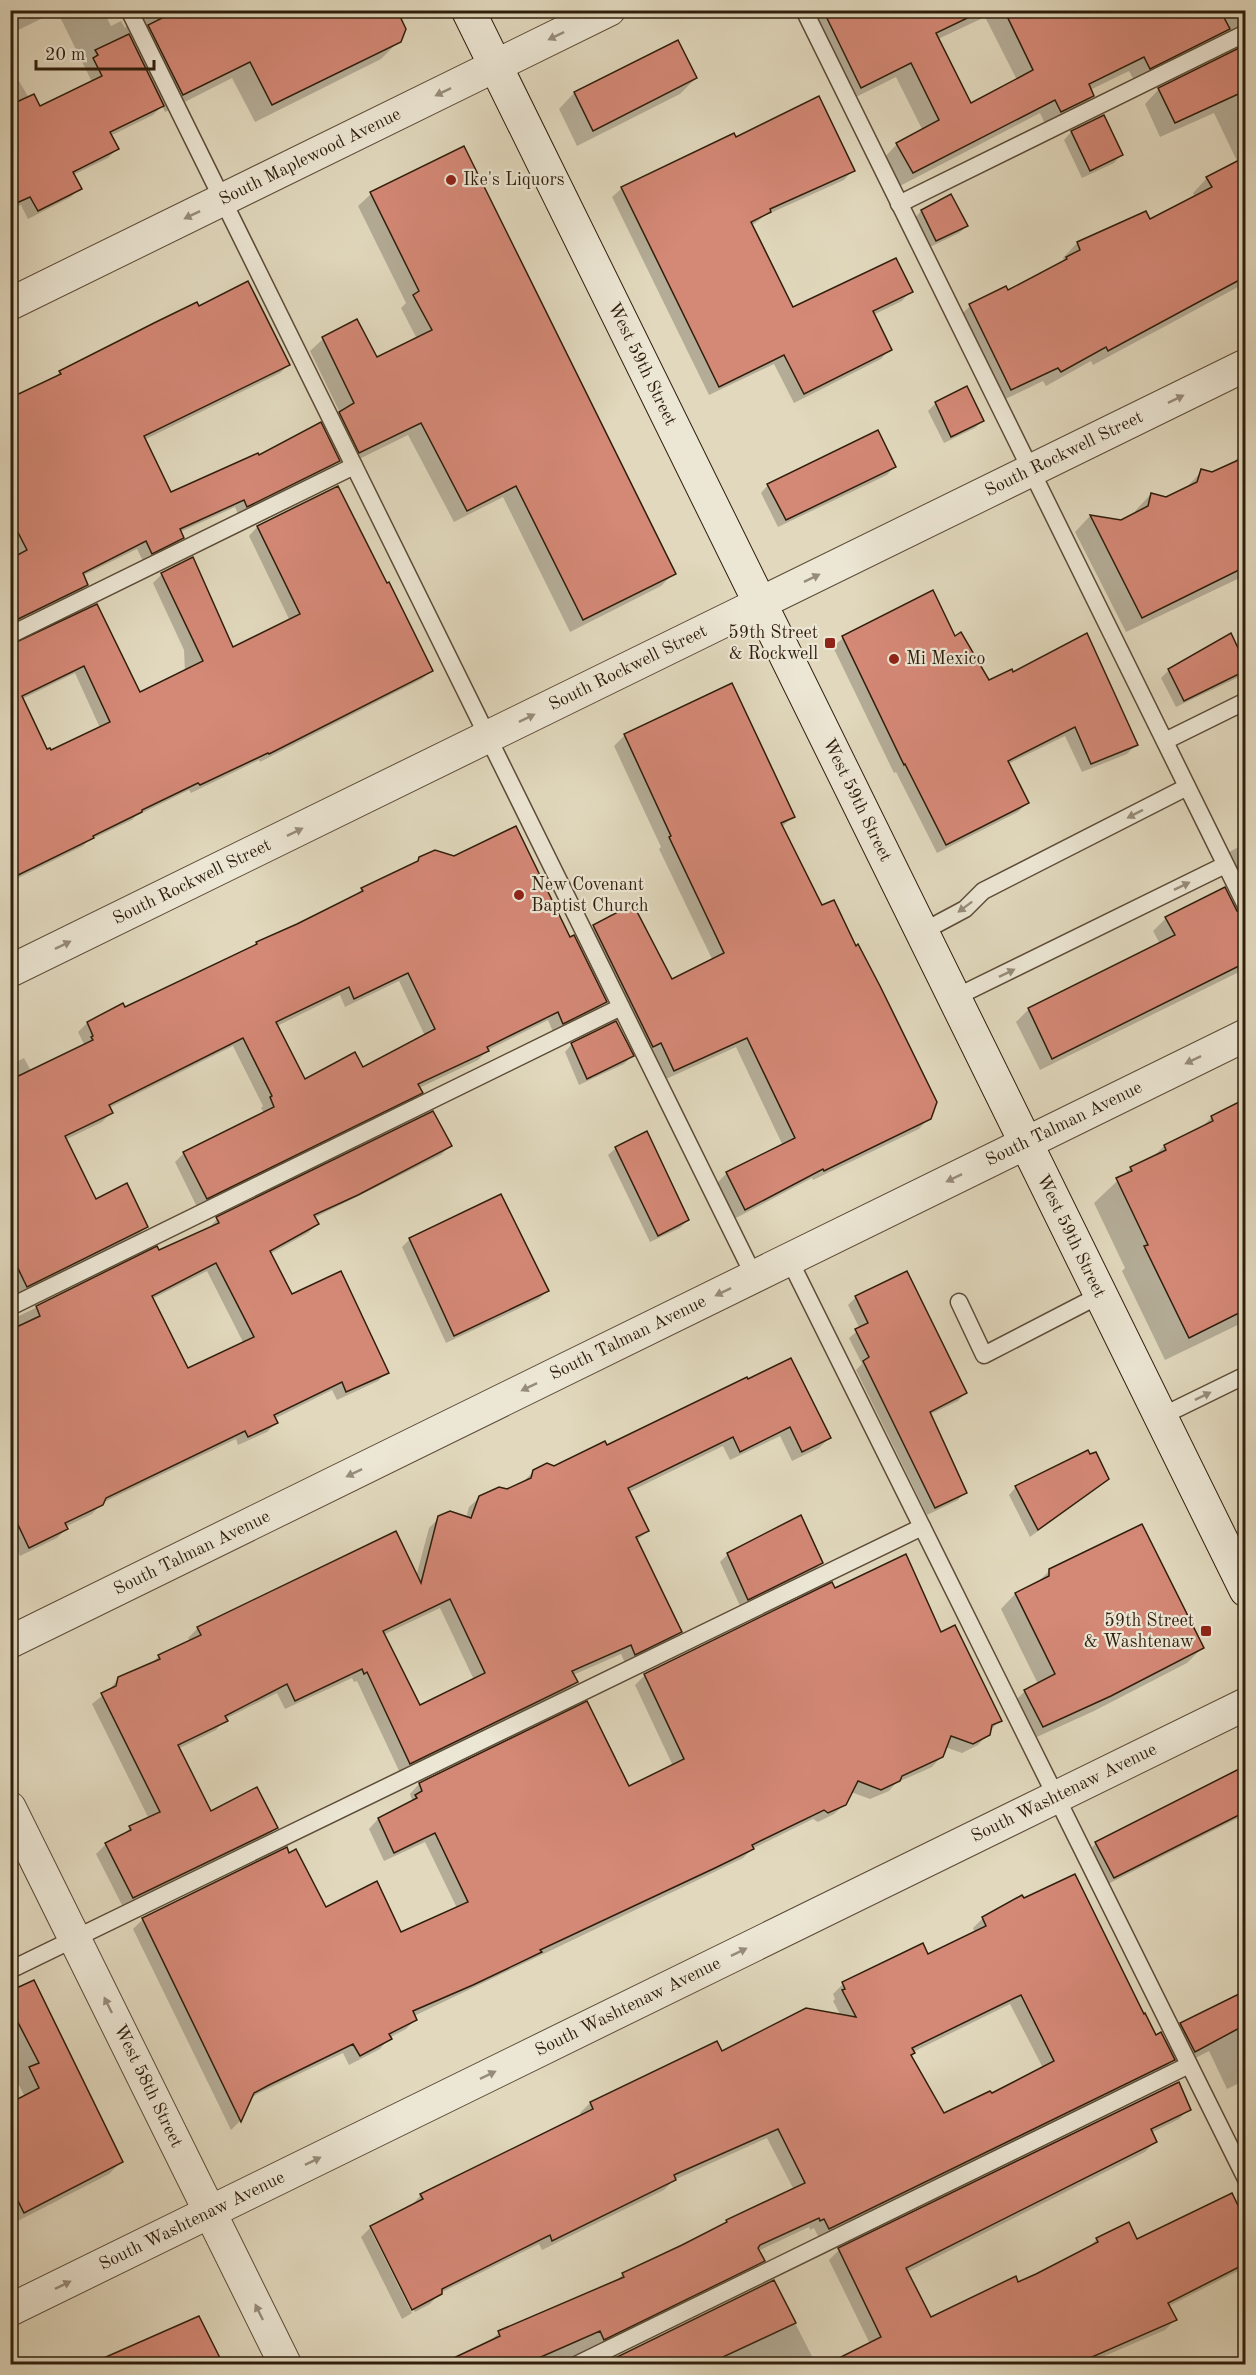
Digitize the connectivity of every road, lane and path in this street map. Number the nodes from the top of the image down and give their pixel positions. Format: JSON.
{"nodes":[{"id":1,"x":129,"y":10,"type":"edge"},
{"id":2,"x":468,"y":10,"type":"edge"},
{"id":3,"x":609,"y":10,"type":"edge"},
{"id":4,"x":804,"y":10,"type":"edge"},
{"id":5,"x":1245,"y":33,"type":"edge"},
{"id":6,"x":495,"y":66,"type":"junction"},
{"id":7,"x":222,"y":200,"type":"junction"},
{"id":8,"x":899,"y":204,"type":"junction"},
{"id":9,"x":10,"y":304,"type":"edge"},
{"id":10,"x":1245,"y":365,"type":"edge"},
{"id":11,"x":354,"y":466,"type":"junction"},
{"id":12,"x":1031,"y":470,"type":"junction"},
{"id":13,"x":760,"y":603,"type":"junction"},
{"id":14,"x":10,"y":635,"type":"edge"},
{"id":15,"x":1245,"y":701,"type":"edge"},
{"id":16,"x":488,"y":738,"type":"junction"},
{"id":17,"x":1165,"y":741,"type":"junction"},
{"id":18,"x":1187,"y":787,"type":"junction"},
{"id":19,"x":1225,"y":865,"type":"junction"},
{"id":20,"x":1245,"y":906,"type":"edge"},
{"id":21,"x":922,"y":932,"type":"junction"},
{"id":22,"x":10,"y":971,"type":"edge"},
{"id":23,"x":954,"y":998,"type":"junction"},
{"id":24,"x":621,"y":1007,"type":"junction"},
{"id":25,"x":1245,"y":1035,"type":"edge"},
{"id":26,"x":1026,"y":1143,"type":"junction"},
{"id":27,"x":789,"y":1259,"type":"junction"},
{"id":28,"x":754,"y":1276,"type":"junction"},
{"id":29,"x":1100,"y":1295,"type":"junction"},
{"id":30,"x":959,"y":1302,"type":"dead end"},
{"id":31,"x":10,"y":1307,"type":"edge"},
{"id":32,"x":1245,"y":1376,"type":"edge"},
{"id":33,"x":1160,"y":1417,"type":"junction"},
{"id":34,"x":922,"y":1527,"type":"junction"},
{"id":35,"x":1245,"y":1590,"type":"edge"},
{"id":36,"x":10,"y":1642,"type":"edge"},
{"id":37,"x":1245,"y":1704,"type":"edge"},
{"id":38,"x":1056,"y":1797,"type":"junction"},
{"id":39,"x":10,"y":1808,"type":"edge"},
{"id":40,"x":75,"y":1938,"type":"junction"},
{"id":41,"x":10,"y":1970,"type":"edge"},
{"id":42,"x":1189,"y":2065,"type":"junction"},
{"id":43,"x":1245,"y":2179,"type":"edge"},
{"id":44,"x":210,"y":2212,"type":"junction"},
{"id":45,"x":10,"y":2310,"type":"edge"},
{"id":46,"x":285,"y":2364,"type":"edge"},
{"id":47,"x":578,"y":2364,"type":"edge"}],
"edges":[{"from":1,"to":7,"type":"lane"},
{"from":2,"to":6,"type":"street","name":"West 59th Street"},
{"from":3,"to":6,"type":"street","name":"South Maplewood Avenue","one_way":true},
{"from":4,"to":8,"type":"lane"},
{"from":5,"to":8,"type":"lane"},
{"from":6,"to":7,"type":"street","name":"South Maplewood Avenue","one_way":true},
{"from":6,"to":13,"type":"street","name":"West 59th Street"},
{"from":7,"to":9,"type":"street","name":"South Maplewood Avenue","one_way":true},
{"from":7,"to":11,"type":"lane"},
{"from":8,"to":12,"type":"lane"},
{"from":12,"to":10,"type":"street","name":"South Rockwell Street","one_way":true},
{"from":11,"to":14,"type":"lane"},
{"from":11,"to":16,"type":"lane"},
{"from":13,"to":12,"type":"street","name":"South Rockwell Street","one_way":true},
{"from":12,"to":17,"type":"lane"},
{"from":16,"to":13,"type":"street","name":"South Rockwell Street","one_way":true},
{"from":13,"to":21,"type":"street","name":"West 59th Street"},
{"from":15,"to":17,"type":"lane"},
{"from":22,"to":16,"type":"street","name":"South Rockwell Street","one_way":true},
{"from":16,"to":24,"type":"lane"},
{"from":17,"to":18,"type":"lane"},
{"from":18,"to":19,"type":"lane"},
{"from":18,"to":21,"type":"lane","one_way":true},
{"from":19,"to":20,"type":"lane"},
{"from":23,"to":19,"type":"lane","one_way":true},
{"from":21,"to":23,"type":"street","name":"West 59th Street"},
{"from":23,"to":26,"type":"street","name":"West 59th Street"},
{"from":24,"to":28,"type":"lane"},
{"from":24,"to":31,"type":"lane"},
{"from":25,"to":26,"type":"street","name":"South Talman Avenue","one_way":true},
{"from":26,"to":27,"type":"street","name":"South Talman Avenue","one_way":true},
{"from":26,"to":29,"type":"street","name":"West 59th Street"},
{"from":27,"to":28,"type":"street","name":"South Talman Avenue"},
{"from":27,"to":34,"type":"lane"},
{"from":28,"to":36,"type":"street","name":"South Talman Avenue","one_way":true},
{"from":29,"to":30,"type":"lane"},
{"from":29,"to":33,"type":"street","name":"West 59th Street"},
{"from":33,"to":32,"type":"lane","one_way":true},
{"from":33,"to":35,"type":"street","name":"West 59th Street"},
{"from":34,"to":38,"type":"lane"},
{"from":34,"to":40,"type":"lane"},
{"from":37,"to":38,"type":"street","name":"South Washtenaw Avenue"},
{"from":38,"to":42,"type":"lane"},
{"from":44,"to":38,"type":"street","name":"South Washtenaw Avenue","one_way":true},
{"from":39,"to":40,"type":"street","name":"West 58th Street"},
{"from":40,"to":41,"type":"lane"},
{"from":44,"to":40,"type":"street","name":"West 58th Street","one_way":true},
{"from":42,"to":43,"type":"lane"},
{"from":42,"to":47,"type":"lane"},
{"from":45,"to":44,"type":"street","name":"South Washtenaw Avenue","one_way":true},
{"from":46,"to":44,"type":"street","name":"West 58th Street","one_way":true}]}
